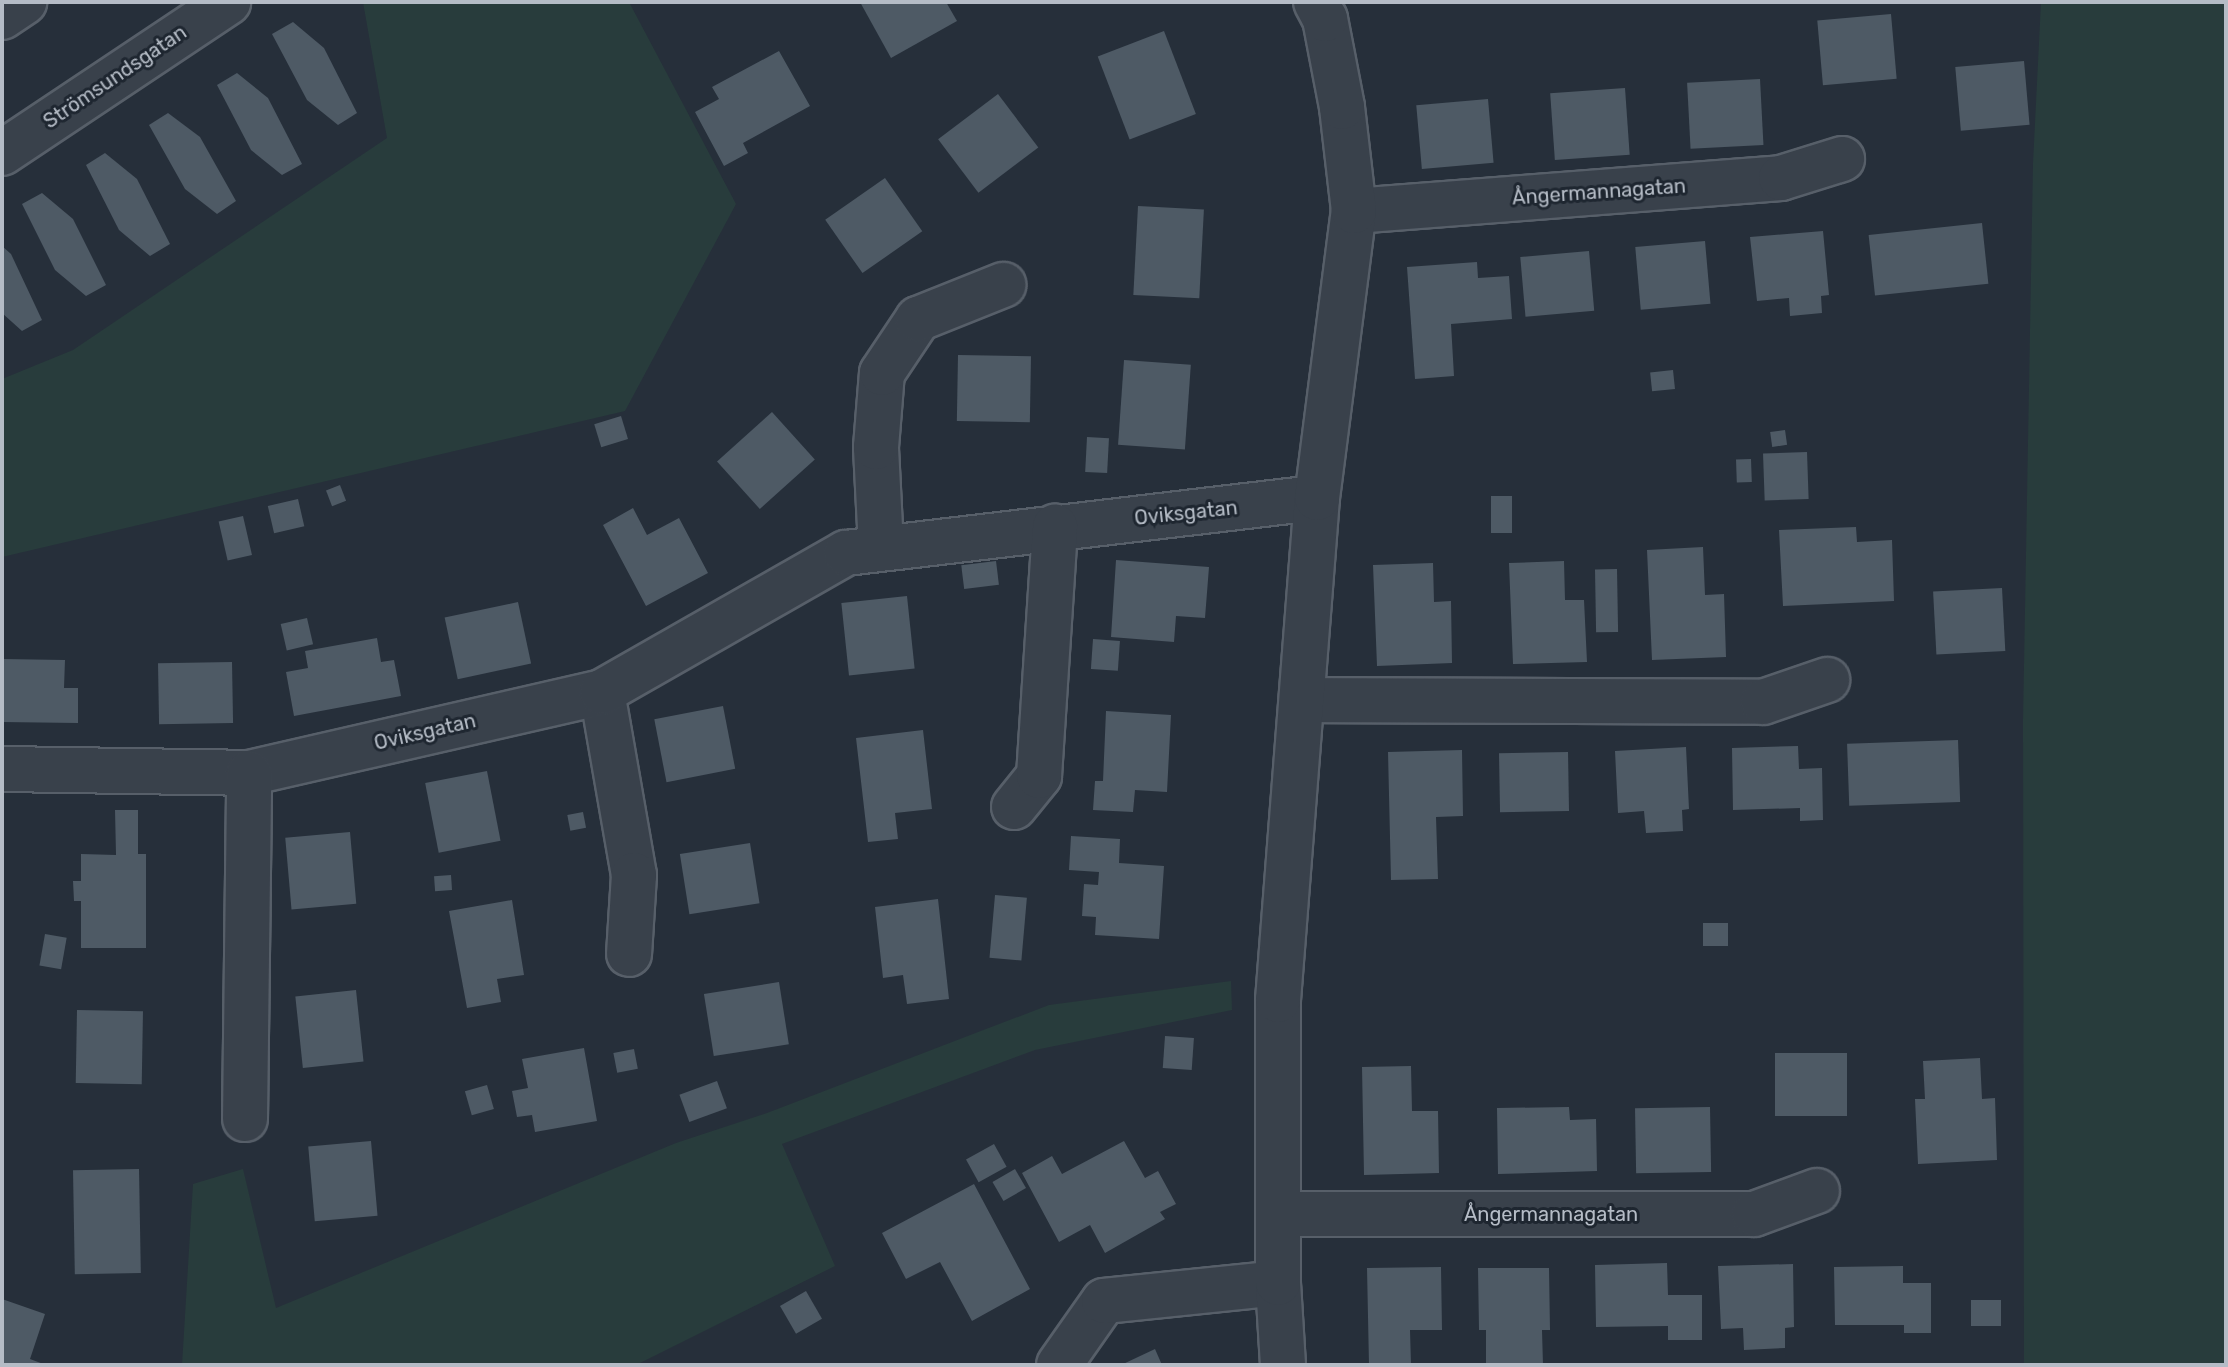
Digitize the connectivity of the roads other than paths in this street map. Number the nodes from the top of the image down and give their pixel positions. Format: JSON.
{"nodes":[{"id":1,"x":24,"y":2,"type":"edge"},
{"id":2,"x":228,"y":2,"type":"edge"},
{"id":3,"x":1316,"y":2,"type":"edge"},
{"id":4,"x":2,"y":17,"type":"edge"},
{"id":5,"x":2,"y":153,"type":"edge"},
{"id":6,"x":1842,"y":159,"type":"dead end"},
{"id":7,"x":1354,"y":211,"type":"junction"},
{"id":8,"x":1003,"y":285,"type":"dead end"},
{"id":9,"x":1317,"y":498,"type":"junction"},
{"id":10,"x":1055,"y":527,"type":"junction"},
{"id":11,"x":881,"y":547,"type":"junction"},
{"id":12,"x":1827,"y":680,"type":"dead end"},
{"id":13,"x":602,"y":692,"type":"junction"},
{"id":14,"x":1304,"y":700,"type":"junction"},
{"id":15,"x":2,"y":769,"type":"edge"},
{"id":16,"x":249,"y":773,"type":"junction"},
{"id":17,"x":1014,"y":807,"type":"dead end"},
{"id":18,"x":629,"y":954,"type":"dead end"},
{"id":19,"x":245,"y":1119,"type":"dead end"},
{"id":20,"x":1817,"y":1191,"type":"dead end"},
{"id":21,"x":1281,"y":1214,"type":"junction"},
{"id":22,"x":1278,"y":1283,"type":"junction"},
{"id":23,"x":1059,"y":1365,"type":"edge"},
{"id":24,"x":1283,"y":1365,"type":"edge"}],
"edges":[{"from":1,"to":4,"type":"street"},
{"from":2,"to":5,"type":"street","name":"Strömsundsgatan"},
{"from":3,"to":7,"type":"street"},
{"from":6,"to":7,"type":"street","name":"Ångermannagatan"},
{"from":7,"to":9,"type":"street"},
{"from":8,"to":11,"type":"street"},
{"from":9,"to":10,"type":"street","name":"Oviksgatan"},
{"from":9,"to":14,"type":"street"},
{"from":10,"to":11,"type":"street","name":"Oviksgatan"},
{"from":10,"to":17,"type":"street"},
{"from":11,"to":13,"type":"street","name":"Oviksgatan"},
{"from":12,"to":14,"type":"street"},
{"from":13,"to":16,"type":"street","name":"Oviksgatan"},
{"from":13,"to":18,"type":"street"},
{"from":14,"to":21,"type":"street"},
{"from":15,"to":16,"type":"street","name":"Oviksgatan"},
{"from":16,"to":19,"type":"street"},
{"from":20,"to":21,"type":"street","name":"Ångermannagatan"},
{"from":21,"to":22,"type":"street"},
{"from":22,"to":23,"type":"street"},
{"from":22,"to":24,"type":"street"}]}
